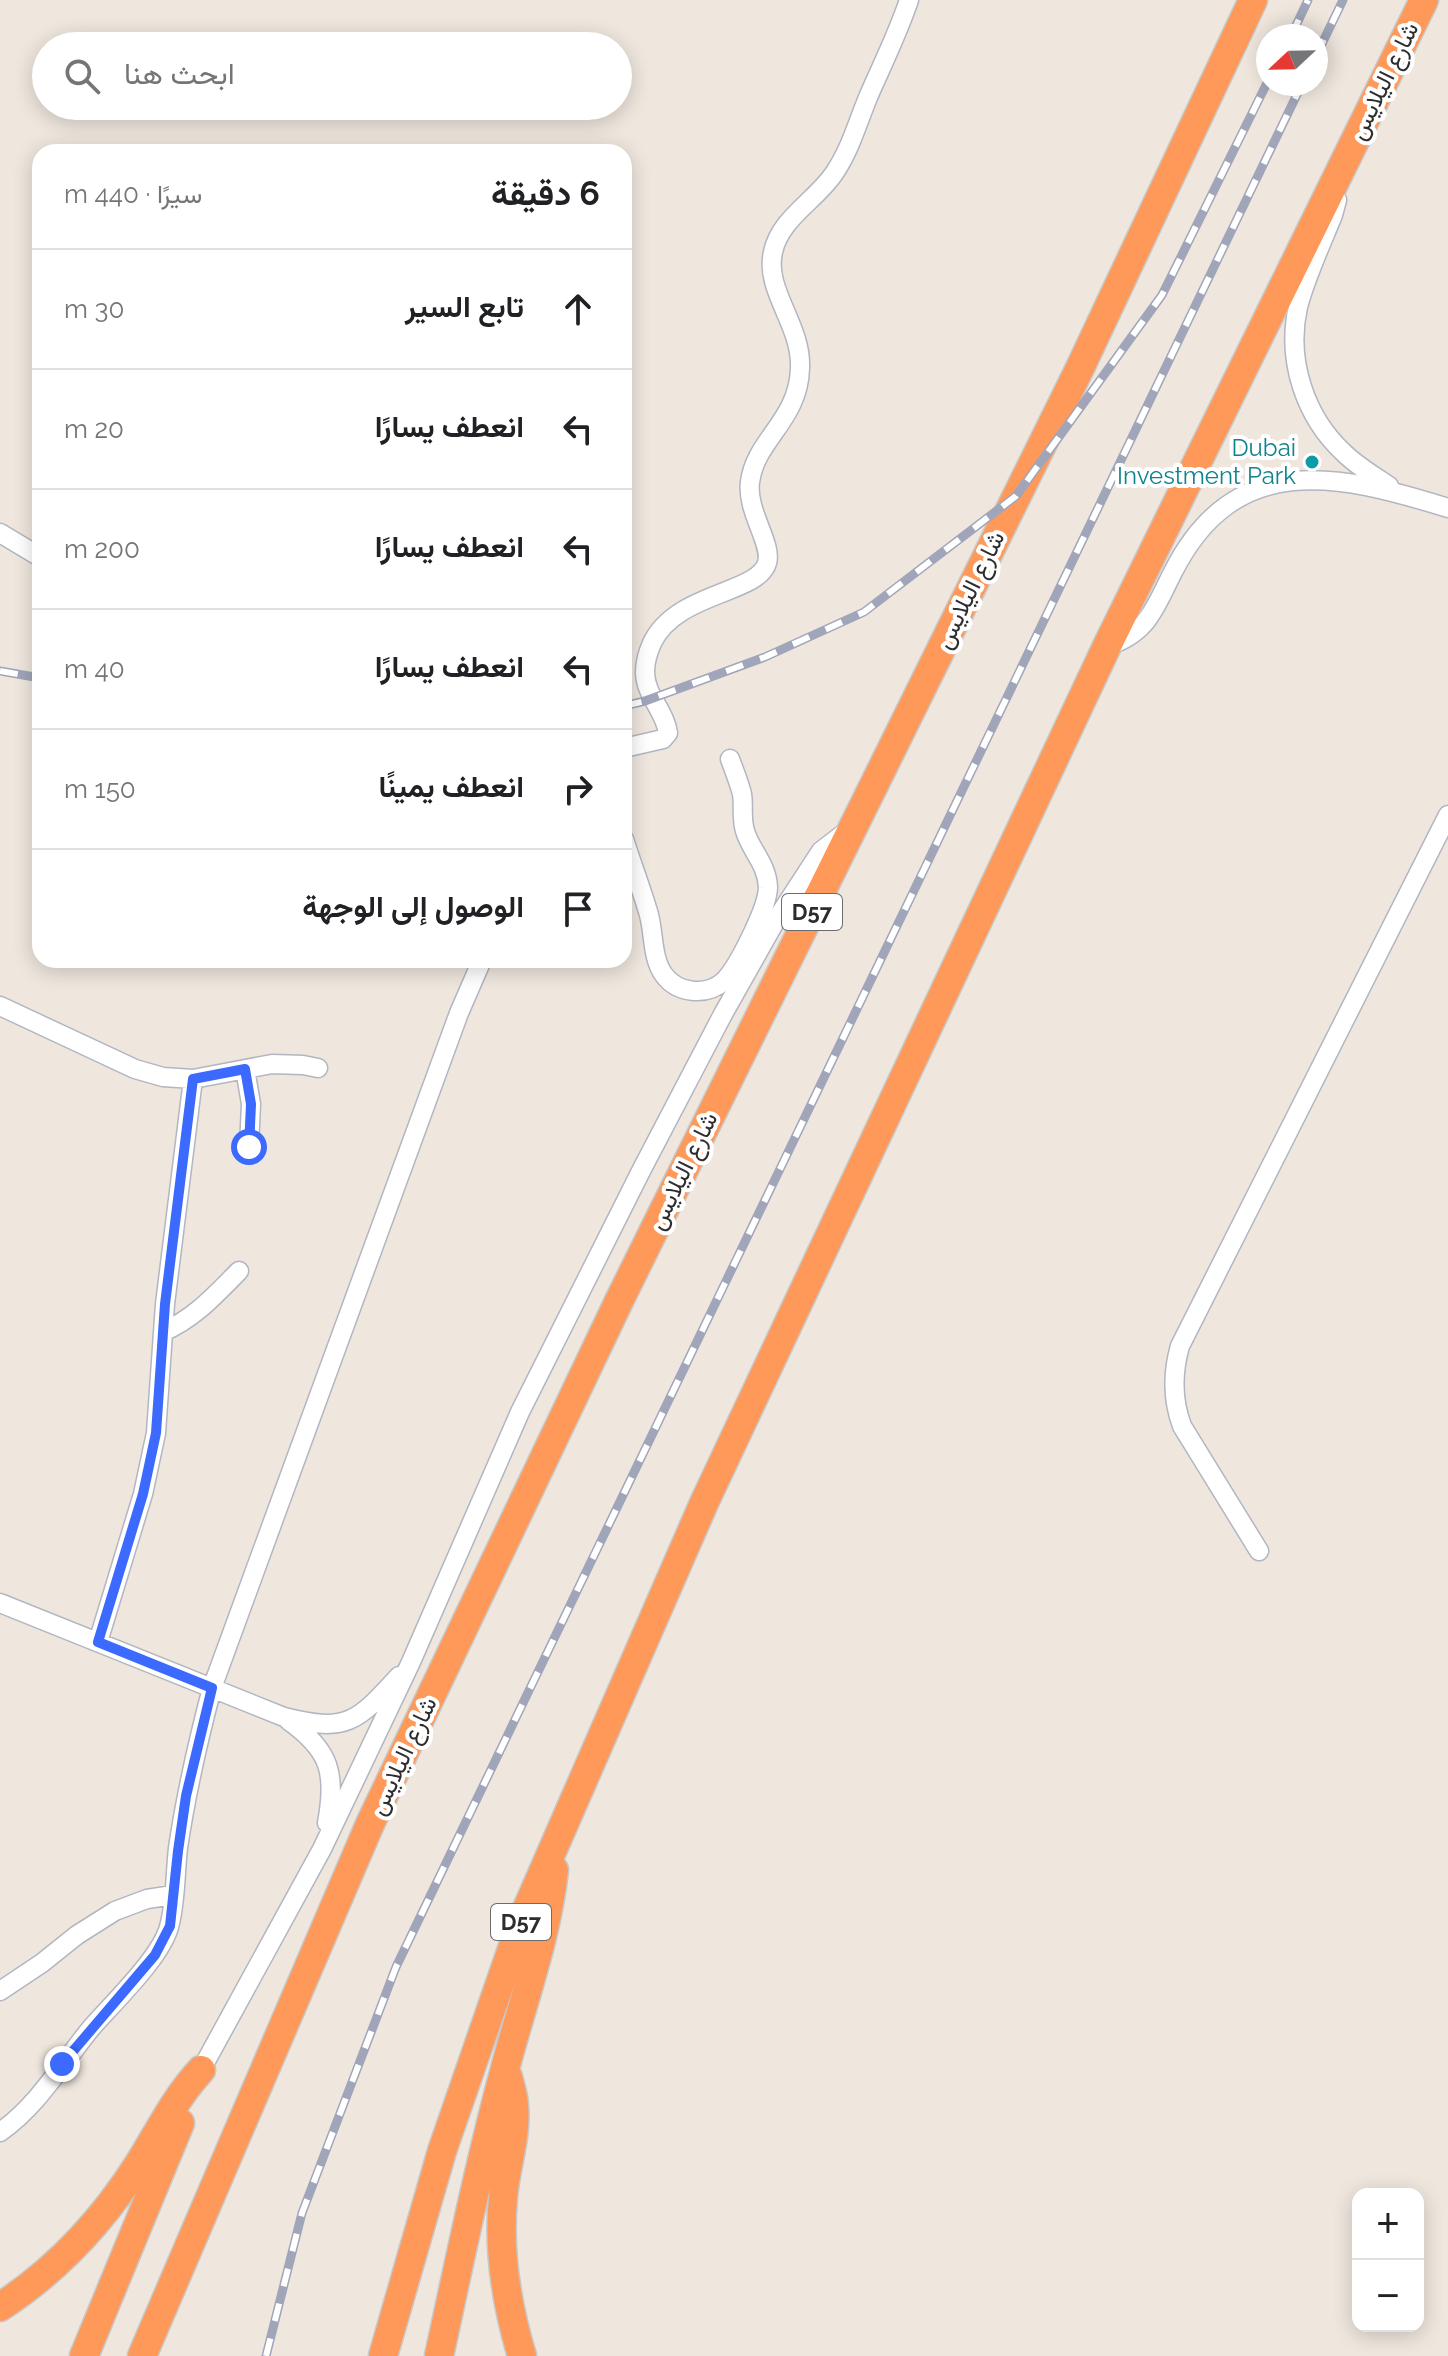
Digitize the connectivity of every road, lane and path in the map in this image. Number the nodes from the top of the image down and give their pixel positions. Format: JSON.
{"nodes":[{"id":1,"x":909,"y":0,"type":"edge"},
{"id":2,"x":1253,"y":0,"type":"edge"},
{"id":3,"x":1424,"y":0,"type":"edge"},
{"id":4,"x":1335,"y":181,"type":"junction"},
{"id":5,"x":1401,"y":494,"type":"junction"},
{"id":6,"x":1448,"y":508,"type":"edge"},
{"id":7,"x":0,"y":533,"type":"edge"},
{"id":8,"x":32,"y":552,"type":"edge"},
{"id":9,"x":1107,"y":646,"type":"junction"},
{"id":10,"x":632,"y":746,"type":"edge"},
{"id":11,"x":730,"y":759,"type":"dead end"},
{"id":12,"x":1448,"y":815,"type":"edge"},
{"id":13,"x":854,"y":829,"type":"junction"},
{"id":14,"x":632,"y":864,"type":"edge"},
{"id":15,"x":479,"y":968,"type":"edge"},
{"id":16,"x":0,"y":1006,"type":"edge"},
{"id":17,"x":318,"y":1068,"type":"dead end"},
{"id":18,"x":245,"y":1069,"type":"junction"},
{"id":19,"x":193,"y":1079,"type":"junction"},
{"id":20,"x":249,"y":1147,"type":"dead end"},
{"id":21,"x":239,"y":1271,"type":"dead end"},
{"id":22,"x":163,"y":1332,"type":"junction"},
{"id":23,"x":1259,"y":1551,"type":"dead end"},
{"id":24,"x":0,"y":1603,"type":"edge"},
{"id":25,"x":98,"y":1642,"type":"junction"},
{"id":26,"x":411,"y":1662,"type":"junction"},
{"id":27,"x":212,"y":1688,"type":"junction"},
{"id":28,"x":284,"y":1717,"type":"junction"},
{"id":29,"x":557,"y":1837,"type":"junction"},
{"id":30,"x":322,"y":1849,"type":"junction"},
{"id":31,"x":173,"y":1895,"type":"junction"},
{"id":32,"x":0,"y":1991,"type":"edge"},
{"id":33,"x":505,"y":2068,"type":"junction"},
{"id":34,"x":201,"y":2070,"type":"junction"},
{"id":35,"x":0,"y":2132,"type":"edge"},
{"id":36,"x":0,"y":2307,"type":"edge"},
{"id":37,"x":84,"y":2356,"type":"edge"},
{"id":38,"x":142,"y":2356,"type":"edge"},
{"id":39,"x":383,"y":2356,"type":"edge"},
{"id":40,"x":439,"y":2356,"type":"edge"},
{"id":41,"x":522,"y":2356,"type":"edge"}],
"edges":[{"from":1,"to":10,"type":"street"},
{"from":2,"to":13,"type":"highway","name":"شارع اليلايس","number":"D57"},
{"from":3,"to":4,"type":"highway","name":"شارع اليلايس","number":"D57"},
{"from":4,"to":5,"type":"street"},
{"from":4,"to":9,"type":"highway","name":"شارع اليلايس","number":"D57"},
{"from":5,"to":6,"type":"street"},
{"from":5,"to":9,"type":"street"},
{"from":7,"to":8,"type":"street"},
{"from":9,"to":29,"type":"highway","name":"شارع اليلايس","number":"D57"},
{"from":11,"to":14,"type":"street"},
{"from":12,"to":23,"type":"street"},
{"from":13,"to":26,"type":"street"},
{"from":13,"to":38,"type":"highway","name":"شارع اليلايس","number":"D57"},
{"from":15,"to":27,"type":"street"},
{"from":16,"to":19,"type":"street"},
{"from":17,"to":18,"type":"street"},
{"from":18,"to":19,"type":"street"},
{"from":18,"to":20,"type":"street"},
{"from":19,"to":22,"type":"street"},
{"from":21,"to":22,"type":"street"},
{"from":22,"to":25,"type":"street"},
{"from":24,"to":25,"type":"street"},
{"from":25,"to":27,"type":"street"},
{"from":26,"to":28,"type":"street"},
{"from":26,"to":30,"type":"street"},
{"from":27,"to":28,"type":"street"},
{"from":27,"to":31,"type":"street"},
{"from":28,"to":30,"type":"street"},
{"from":29,"to":33,"type":"highway"},
{"from":29,"to":39,"type":"highway","name":"شارع اليلايس","number":"D57"},
{"from":30,"to":34,"type":"street"},
{"from":31,"to":32,"type":"street"},
{"from":31,"to":35,"type":"street"},
{"from":33,"to":40,"type":"highway"},
{"from":33,"to":41,"type":"highway"},
{"from":34,"to":36,"type":"highway"},
{"from":34,"to":37,"type":"highway"}]}
